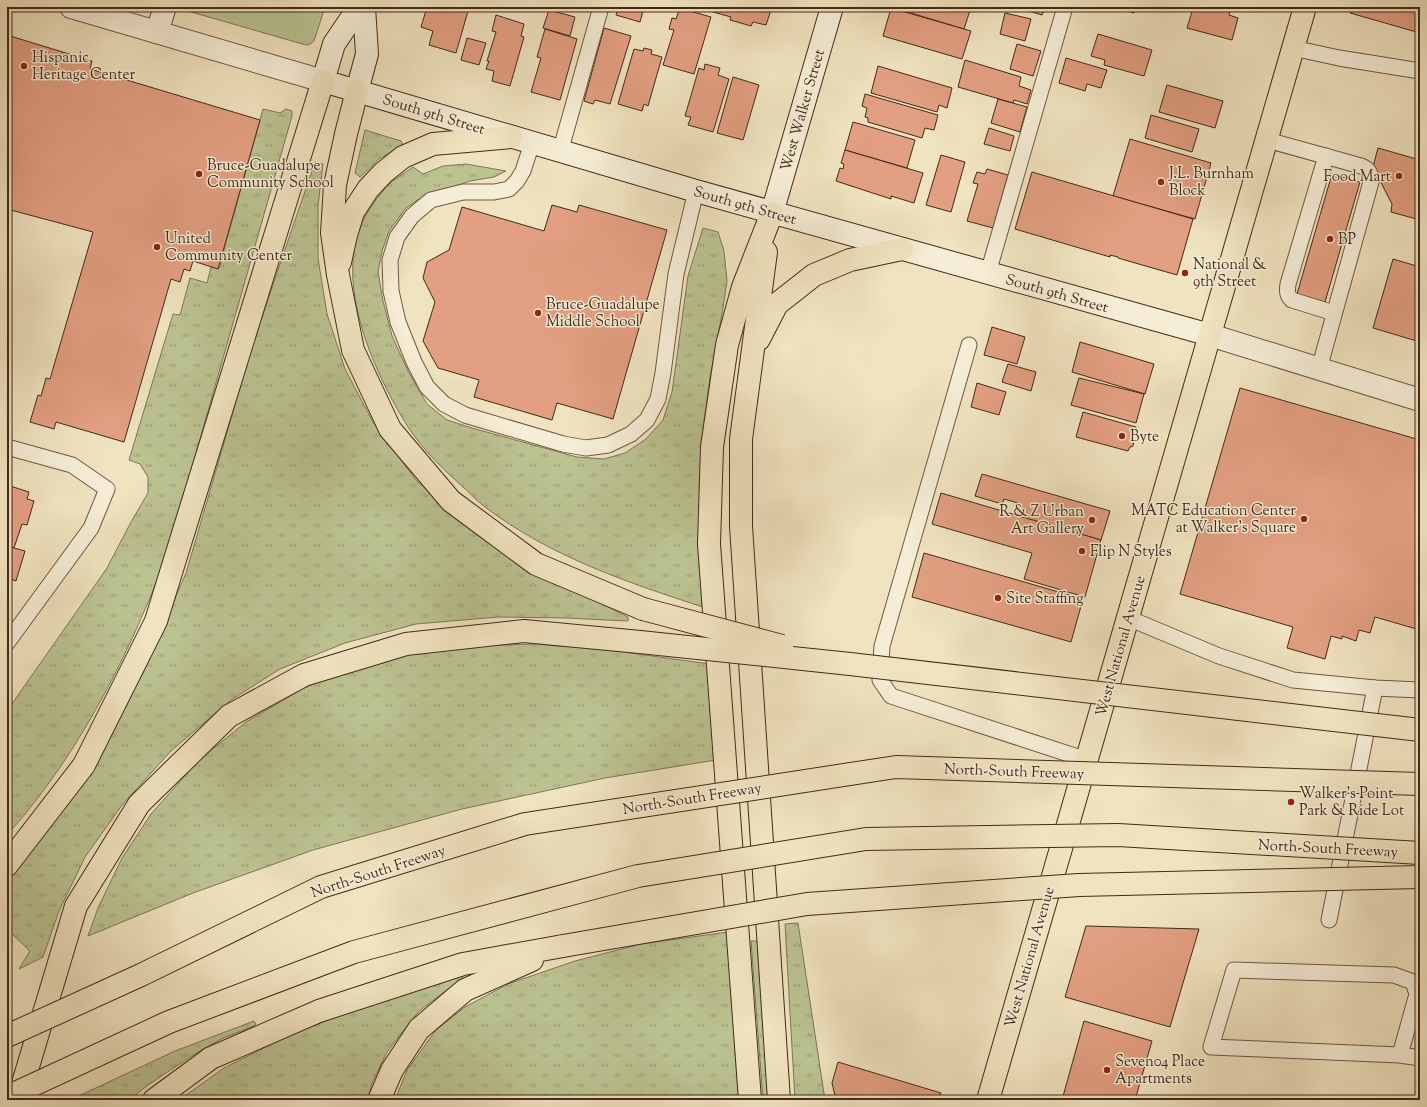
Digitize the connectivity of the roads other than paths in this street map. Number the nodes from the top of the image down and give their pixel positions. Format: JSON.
{"nodes":[{"id":1,"x":71,"y":7,"type":"edge"},
{"id":2,"x":165,"y":7,"type":"edge"},
{"id":3,"x":359,"y":7,"type":"edge"},
{"id":4,"x":364,"y":7,"type":"edge"},
{"id":5,"x":601,"y":7,"type":"edge"},
{"id":6,"x":832,"y":7,"type":"edge"},
{"id":7,"x":1065,"y":7,"type":"edge"},
{"id":8,"x":1305,"y":7,"type":"edge"},
{"id":9,"x":157,"y":32,"type":"junction"},
{"id":10,"x":1293,"y":48,"type":"junction"},
{"id":11,"x":1420,"y":70,"type":"edge"},
{"id":12,"x":323,"y":81,"type":"junction"},
{"id":13,"x":357,"y":91,"type":"junction"},
{"id":14,"x":511,"y":137,"type":"junction"},
{"id":15,"x":1267,"y":140,"type":"junction"},
{"id":16,"x":532,"y":143,"type":"junction"},
{"id":17,"x":560,"y":152,"type":"junction"},
{"id":18,"x":1326,"y":156,"type":"junction"},
{"id":19,"x":696,"y":191,"type":"junction"},
{"id":20,"x":772,"y":213,"type":"junction"},
{"id":21,"x":902,"y":249,"type":"junction"},
{"id":22,"x":988,"y":273,"type":"junction"},
{"id":23,"x":338,"y":274,"type":"junction"},
{"id":24,"x":1334,"y":313,"type":"junction"},
{"id":25,"x":1210,"y":335,"type":"junction"},
{"id":26,"x":969,"y":345,"type":"dead end"},
{"id":27,"x":752,"y":352,"type":"junction"},
{"id":28,"x":1319,"y":369,"type":"junction"},
{"id":29,"x":1420,"y":400,"type":"edge"},
{"id":30,"x":7,"y":447,"type":"edge"},
{"id":31,"x":1128,"y":618,"type":"junction"},
{"id":32,"x":7,"y":643,"type":"edge"},
{"id":33,"x":850,"y":664,"type":"junction"},
{"id":34,"x":1376,"y":688,"type":"junction"},
{"id":35,"x":1420,"y":690,"type":"edge"},
{"id":36,"x":1420,"y":730,"type":"edge"},
{"id":37,"x":1087,"y":760,"type":"junction"},
{"id":38,"x":1420,"y":784,"type":"edge"},
{"id":39,"x":1420,"y":853,"type":"edge"},
{"id":40,"x":7,"y":865,"type":"edge"},
{"id":41,"x":1420,"y":877,"type":"edge"},
{"id":42,"x":1329,"y":920,"type":"dead end"},
{"id":43,"x":563,"y":946,"type":"junction"},
{"id":44,"x":7,"y":1036,"type":"edge"},
{"id":45,"x":1400,"y":1055,"type":"junction"},
{"id":46,"x":1420,"y":1058,"type":"edge"},
{"id":47,"x":7,"y":1097,"type":"edge"},
{"id":48,"x":18,"y":1100,"type":"edge"},
{"id":49,"x":154,"y":1100,"type":"edge"},
{"id":50,"x":379,"y":1100,"type":"edge"},
{"id":51,"x":750,"y":1100,"type":"edge"},
{"id":52,"x":779,"y":1100,"type":"edge"},
{"id":53,"x":988,"y":1100,"type":"edge"}],
"edges":[{"from":1,"to":9,"type":"street","name":"South 9th Street"},
{"from":2,"to":9,"type":"street"},
{"from":3,"to":12,"type":"street"},
{"from":4,"to":13,"type":"street"},
{"from":5,"to":17,"type":"lane"},
{"from":6,"to":20,"type":"street","name":"West Walker Street"},
{"from":7,"to":22,"type":"lane"},
{"from":8,"to":10,"type":"main road","name":"West National Avenue"},
{"from":9,"to":12,"type":"street","name":"South 9th Street"},
{"from":10,"to":11,"type":"lane"},
{"from":10,"to":15,"type":"main road","name":"West National Avenue"},
{"from":12,"to":13,"type":"street","name":"South 9th Street"},
{"from":12,"to":40,"type":"main road"},
{"from":13,"to":14,"type":"street","name":"South 9th Street"},
{"from":13,"to":23,"type":"main road"},
{"from":14,"to":16,"type":"street","name":"South 9th Street"},
{"from":14,"to":23,"type":"main road"},
{"from":15,"to":18,"type":"lane"},
{"from":15,"to":25,"type":"main road","name":"West National Avenue"},
{"from":16,"to":17,"type":"street","name":"South 9th Street"},
{"from":16,"to":19,"type":"lane"},
{"from":17,"to":19,"type":"street","name":"South 9th Street"},
{"from":18,"to":24,"type":"lane"},
{"from":18,"to":24,"type":"lane"},
{"from":19,"to":20,"type":"street","name":"South 9th Street"},
{"from":20,"to":21,"type":"street","name":"South 9th Street"},
{"from":20,"to":27,"type":"main road"},
{"from":20,"to":51,"type":"main road"},
{"from":21,"to":22,"type":"street","name":"South 9th Street"},
{"from":21,"to":27,"type":"main road"},
{"from":22,"to":25,"type":"street","name":"South 9th Street"},
{"from":23,"to":33,"type":"main road","bridge":true},
{"from":24,"to":28,"type":"lane"},
{"from":25,"to":28,"type":"street","name":"South 9th Street"},
{"from":25,"to":31,"type":"main road","name":"West National Avenue"},
{"from":26,"to":37,"type":"lane"},
{"from":27,"to":52,"type":"main road"},
{"from":28,"to":29,"type":"street","name":"South 9th Street"},
{"from":30,"to":32,"type":"lane"},
{"from":31,"to":34,"type":"lane"},
{"from":31,"to":37,"type":"main road","name":"West National Avenue"},
{"from":33,"to":36,"type":"main road","bridge":true},
{"from":33,"to":48,"type":"main road","bridge":true},
{"from":34,"to":35,"type":"lane"},
{"from":34,"to":42,"type":"lane"},
{"from":37,"to":53,"type":"main road","name":"West National Avenue"},
{"from":38,"to":44,"type":"main road","name":"North-South Freeway","bridge":true},
{"from":39,"to":47,"type":"main road","name":"North-South Freeway","bridge":true},
{"from":41,"to":43,"type":"main road","bridge":true},
{"from":43,"to":49,"type":"main road"},
{"from":43,"to":50,"type":"main road"},
{"from":45,"to":45,"type":"lane"},
{"from":45,"to":46,"type":"lane"}]}
